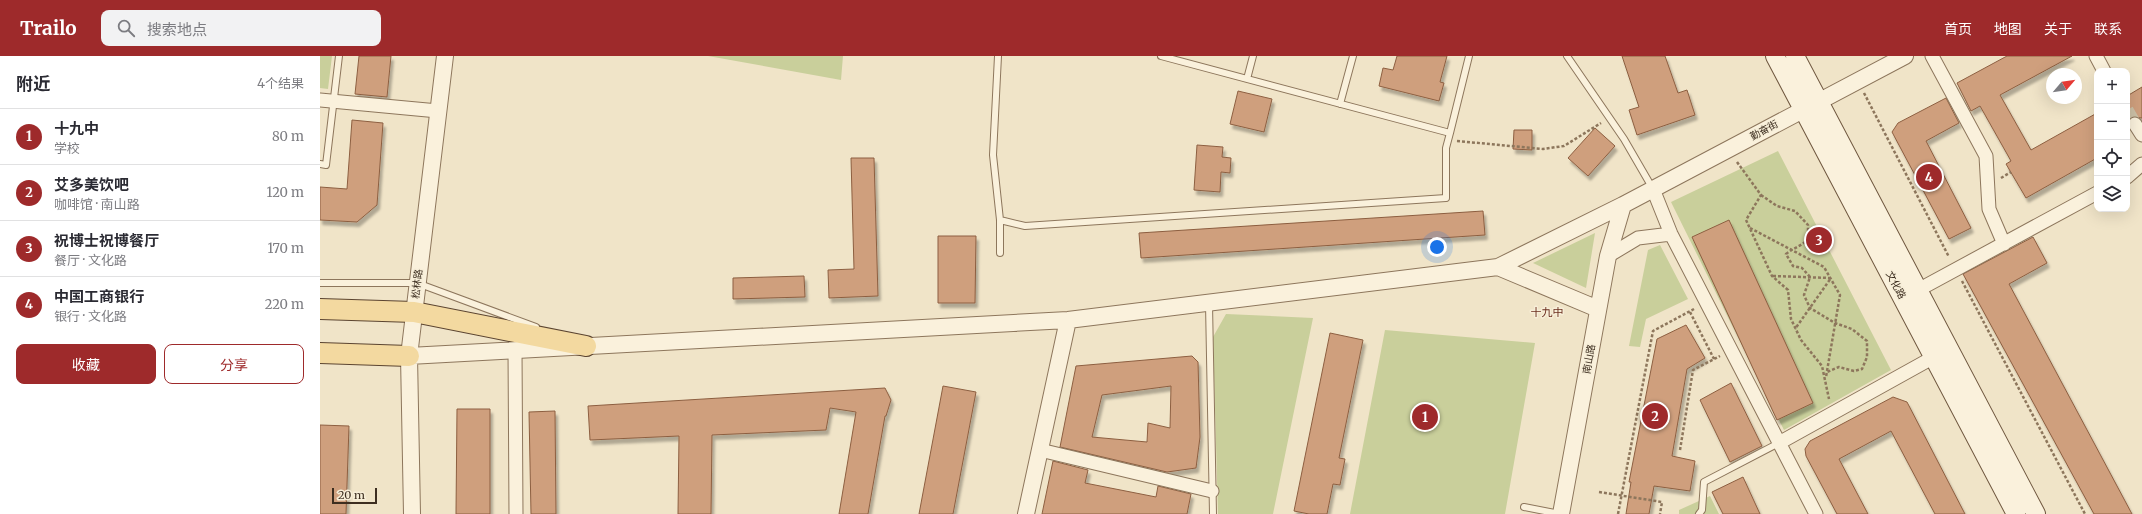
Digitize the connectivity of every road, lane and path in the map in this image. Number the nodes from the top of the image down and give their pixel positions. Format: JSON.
{"nodes":[{"id":1,"x":339,"y":56,"type":"edge"},
{"id":2,"x":445,"y":56,"type":"edge"},
{"id":3,"x":998,"y":56,"type":"edge"},
{"id":4,"x":1161,"y":56,"type":"edge"},
{"id":5,"x":1253,"y":56,"type":"edge"},
{"id":6,"x":1353,"y":56,"type":"edge"},
{"id":7,"x":1469,"y":56,"type":"edge"},
{"id":8,"x":1567,"y":56,"type":"edge"},
{"id":9,"x":1775,"y":56,"type":"edge"},
{"id":10,"x":1795,"y":56,"type":"edge"},
{"id":11,"x":1905,"y":56,"type":"edge"},
{"id":12,"x":1932,"y":56,"type":"edge"},
{"id":13,"x":2096,"y":56,"type":"edge"},
{"id":14,"x":2102,"y":68,"type":"edge"},
{"id":15,"x":1247,"y":79,"type":"junction"},
{"id":16,"x":1858,"y":81,"type":"junction"},
{"id":17,"x":320,"y":100,"type":"edge"},
{"id":18,"x":334,"y":101,"type":"junction"},
{"id":19,"x":1340,"y":104,"type":"junction"},
{"id":20,"x":1811,"y":105,"type":"junction"},
{"id":21,"x":438,"y":112,"type":"junction"},
{"id":22,"x":1610,"y":118,"type":"junction"},
{"id":23,"x":2135,"y":124,"type":"tunnel mouth"},
{"id":24,"x":1450,"y":133,"type":"junction"},
{"id":25,"x":2142,"y":135,"type":"edge"},
{"id":26,"x":1448,"y":140,"type":"junction"},
{"id":27,"x":1736,"y":161,"type":"dead end"},
{"id":28,"x":320,"y":164,"type":"edge"},
{"id":29,"x":2142,"y":164,"type":"edge"},
{"id":30,"x":2128,"y":176,"type":"edge"},
{"id":31,"x":1653,"y":190,"type":"junction"},
{"id":32,"x":1761,"y":195,"type":"junction"},
{"id":33,"x":2094,"y":195,"type":"edge"},
{"id":34,"x":1623,"y":205,"type":"junction"},
{"id":35,"x":1000,"y":220,"type":"junction"},
{"id":36,"x":1750,"y":228,"type":"junction"},
{"id":37,"x":1671,"y":234,"type":"junction"},
{"id":38,"x":2004,"y":244,"type":"junction"},
{"id":39,"x":1791,"y":249,"type":"junction"},
{"id":40,"x":1000,"y":253,"type":"dead end"},
{"id":41,"x":1608,"y":256,"type":"junction"},
{"id":42,"x":1498,"y":267,"type":"junction"},
{"id":43,"x":1956,"y":270,"type":"junction"},
{"id":44,"x":1772,"y":276,"type":"junction"},
{"id":45,"x":1810,"y":277,"type":"junction"},
{"id":46,"x":1830,"y":278,"type":"junction"},
{"id":47,"x":320,"y":283,"type":"edge"},
{"id":48,"x":417,"y":283,"type":"junction"},
{"id":49,"x":1918,"y":290,"type":"junction"},
{"id":50,"x":1209,"y":302,"type":"junction"},
{"id":51,"x":1706,"y":303,"type":"junction"},
{"id":52,"x":1810,"y":308,"type":"junction"},
{"id":53,"x":320,"y":309,"type":"edge"},
{"id":54,"x":1598,"y":309,"type":"junction"},
{"id":55,"x":414,"y":312,"type":"junction"},
{"id":56,"x":1690,"y":312,"type":"junction"},
{"id":57,"x":1068,"y":320,"type":"junction"},
{"id":58,"x":1835,"y":323,"type":"junction"},
{"id":59,"x":1795,"y":329,"type":"junction"},
{"id":60,"x":586,"y":346,"type":"junction"},
{"id":61,"x":515,"y":350,"type":"junction"},
{"id":62,"x":1731,"y":350,"type":"junction"},
{"id":63,"x":320,"y":353,"type":"edge"},
{"id":64,"x":409,"y":356,"type":"junction"},
{"id":65,"x":1934,"y":357,"type":"junction"},
{"id":66,"x":1714,"y":359,"type":"junction"},
{"id":67,"x":1827,"y":372,"type":"junction"},
{"id":68,"x":1825,"y":380,"type":"junction"},
{"id":69,"x":1832,"y":414,"type":"junction"},
{"id":70,"x":1779,"y":443,"type":"junction"},
{"id":71,"x":1040,"y":450,"type":"junction"},
{"id":72,"x":1680,"y":450,"type":"dead end"},
{"id":73,"x":1212,"y":491,"type":"junction"},
{"id":74,"x":1599,"y":492,"type":"dead end"},
{"id":75,"x":1622,"y":495,"type":"junction"},
{"id":76,"x":1524,"y":507,"type":"dead end"},
{"id":77,"x":412,"y":514,"type":"edge"},
{"id":78,"x":516,"y":514,"type":"edge"},
{"id":79,"x":1026,"y":514,"type":"edge"},
{"id":80,"x":1213,"y":514,"type":"edge"},
{"id":81,"x":1561,"y":514,"type":"edge"},
{"id":82,"x":1618,"y":514,"type":"edge"},
{"id":83,"x":1660,"y":514,"type":"edge"},
{"id":84,"x":1699,"y":514,"type":"edge"},
{"id":85,"x":1816,"y":514,"type":"edge"},
{"id":86,"x":2016,"y":514,"type":"edge"},
{"id":87,"x":2036,"y":514,"type":"edge"},
{"id":88,"x":2085,"y":514,"type":"edge"}],
"edges":[{"from":1,"to":18,"type":"lane"},
{"from":2,"to":21,"type":"street","name":"松林路"},
{"from":3,"to":35,"type":"lane"},
{"from":4,"to":15,"type":"lane"},
{"from":5,"to":15,"type":"lane"},
{"from":6,"to":19,"type":"lane"},
{"from":7,"to":24,"type":"lane"},
{"from":8,"to":22,"type":"lane"},
{"from":9,"to":20,"type":"main road","name":"文化路"},
{"from":10,"to":20,"type":"main road","name":"文化路"},
{"from":11,"to":16,"type":"street","name":"勤奋街"},
{"from":12,"to":38,"type":"street"},
{"from":13,"to":14,"type":"street"},
{"from":15,"to":19,"type":"lane"},
{"from":16,"to":20,"type":"street","name":"勤奋街"},
{"from":16,"to":43,"type":"path"},
{"from":17,"to":18,"type":"street"},
{"from":18,"to":21,"type":"street"},
{"from":18,"to":28,"type":"lane"},
{"from":19,"to":24,"type":"lane"},
{"from":20,"to":31,"type":"street","name":"勤奋街"},
{"from":20,"to":49,"type":"main road","name":"文化路"},
{"from":20,"to":65,"type":"main road","name":"文化路"},
{"from":21,"to":48,"type":"street","name":"松林路"},
{"from":22,"to":26,"type":"path"},
{"from":22,"to":31,"type":"lane"},
{"from":23,"to":25,"type":"street"},
{"from":24,"to":26,"type":"lane"},
{"from":26,"to":35,"type":"lane"},
{"from":27,"to":32,"type":"path"},
{"from":29,"to":30,"type":"street"},
{"from":31,"to":34,"type":"street","name":"勤奋街"},
{"from":31,"to":37,"type":"street"},
{"from":32,"to":36,"type":"path"},
{"from":32,"to":39,"type":"path"},
{"from":33,"to":38,"type":"street"},
{"from":34,"to":41,"type":"street","name":"南山路"},
{"from":34,"to":42,"type":"street","name":"勤奋街"},
{"from":35,"to":40,"type":"lane"},
{"from":36,"to":39,"type":"path"},
{"from":36,"to":44,"type":"path"},
{"from":37,"to":41,"type":"street"},
{"from":37,"to":51,"type":"street"},
{"from":38,"to":43,"type":"street"},
{"from":39,"to":45,"type":"path"},
{"from":39,"to":46,"type":"path"},
{"from":41,"to":54,"type":"street","name":"南山路"},
{"from":42,"to":50,"type":"street"},
{"from":42,"to":54,"type":"street"},
{"from":43,"to":49,"type":"street"},
{"from":43,"to":88,"type":"path"},
{"from":44,"to":45,"type":"path"},
{"from":44,"to":59,"type":"path"},
{"from":45,"to":46,"type":"path"},
{"from":45,"to":52,"type":"path"},
{"from":46,"to":52,"type":"path"},
{"from":46,"to":58,"type":"path"},
{"from":47,"to":48,"type":"lane"},
{"from":48,"to":55,"type":"street","name":"松林路"},
{"from":48,"to":60,"type":"lane"},
{"from":49,"to":87,"type":"main road","name":"文化路"},
{"from":50,"to":57,"type":"street"},
{"from":50,"to":73,"type":"lane"},
{"from":51,"to":56,"type":"path"},
{"from":51,"to":62,"type":"street"},
{"from":52,"to":58,"type":"path"},
{"from":52,"to":59,"type":"path"},
{"from":53,"to":55,"type":"main road"},
{"from":54,"to":81,"type":"street","name":"南山路"},
{"from":55,"to":60,"type":"main road"},
{"from":55,"to":64,"type":"street","name":"松林路"},
{"from":56,"to":66,"type":"path"},
{"from":56,"to":75,"type":"path"},
{"from":57,"to":60,"type":"street"},
{"from":57,"to":71,"type":"street"},
{"from":58,"to":67,"type":"path"},
{"from":58,"to":67,"type":"path"},
{"from":59,"to":68,"type":"path"},
{"from":60,"to":61,"type":"street"},
{"from":61,"to":64,"type":"street"},
{"from":61,"to":78,"type":"street"},
{"from":62,"to":66,"type":"path"},
{"from":62,"to":70,"type":"street"},
{"from":63,"to":64,"type":"main road"},
{"from":64,"to":77,"type":"street","name":"松林路"},
{"from":65,"to":69,"type":"street"},
{"from":65,"to":86,"type":"main road","name":"文化路"},
{"from":66,"to":72,"type":"path"},
{"from":67,"to":68,"type":"path"},
{"from":68,"to":69,"type":"path"},
{"from":69,"to":70,"type":"street"},
{"from":70,"to":84,"type":"lane"},
{"from":70,"to":85,"type":"street"},
{"from":71,"to":73,"type":"street"},
{"from":71,"to":79,"type":"street"},
{"from":73,"to":80,"type":"lane"},
{"from":74,"to":75,"type":"path"},
{"from":75,"to":82,"type":"path"},
{"from":75,"to":83,"type":"path"},
{"from":76,"to":81,"type":"lane"}]}
